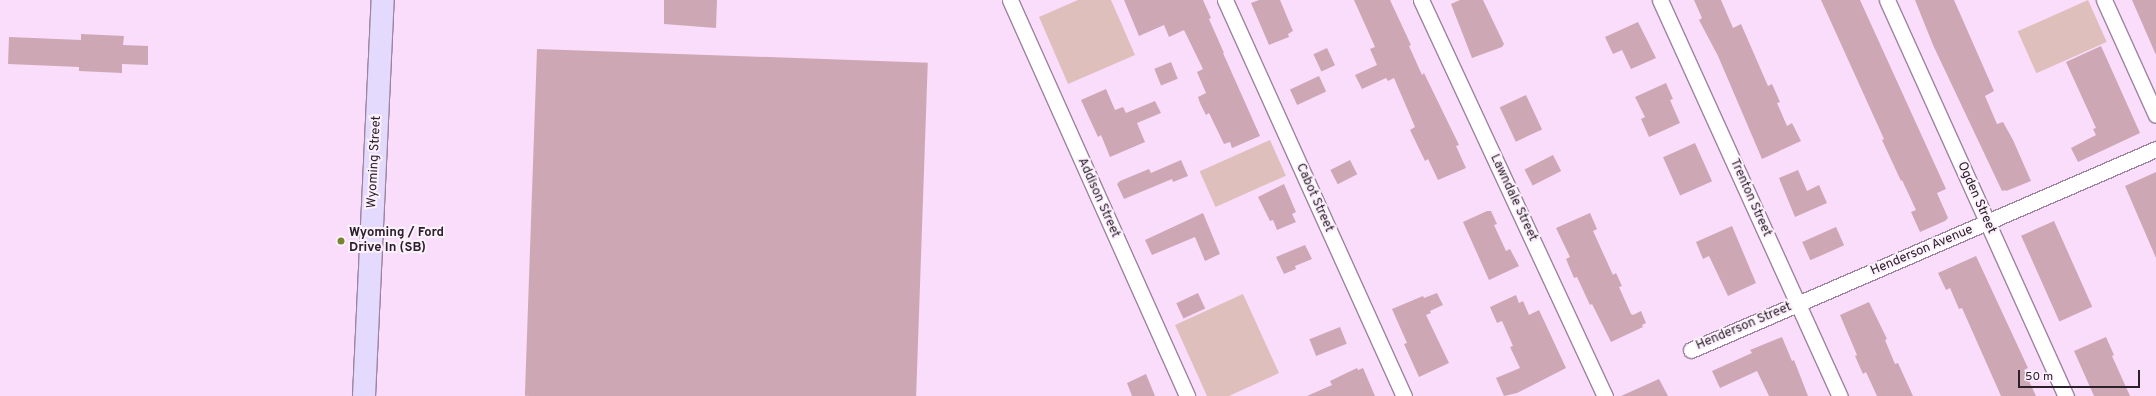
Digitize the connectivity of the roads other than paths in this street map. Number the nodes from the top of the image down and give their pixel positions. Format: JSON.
{"nodes":[{"id":1,"x":383,"y":0,"type":"edge"},
{"id":2,"x":1010,"y":0,"type":"edge"},
{"id":3,"x":1225,"y":0,"type":"edge"},
{"id":4,"x":1421,"y":0,"type":"edge"},
{"id":5,"x":1660,"y":0,"type":"edge"},
{"id":6,"x":1887,"y":0,"type":"edge"},
{"id":7,"x":2104,"y":0,"type":"edge"},
{"id":8,"x":2156,"y":115,"type":"edge"},
{"id":9,"x":2156,"y":149,"type":"edge"},
{"id":10,"x":1988,"y":222,"type":"junction"},
{"id":11,"x":1798,"y":304,"type":"junction"},
{"id":12,"x":1691,"y":350,"type":"dead end"},
{"id":13,"x":364,"y":396,"type":"edge"},
{"id":14,"x":1187,"y":396,"type":"edge"},
{"id":15,"x":1404,"y":396,"type":"edge"},
{"id":16,"x":1605,"y":396,"type":"edge"},
{"id":17,"x":1840,"y":396,"type":"edge"},
{"id":18,"x":2066,"y":396,"type":"edge"}],
"edges":[{"from":1,"to":13,"type":"street","name":"Wyoming Street"},
{"from":2,"to":14,"type":"street","name":"Addison Street"},
{"from":3,"to":15,"type":"street","name":"Cabot Street"},
{"from":4,"to":16,"type":"street","name":"Lawndale Street"},
{"from":5,"to":11,"type":"street","name":"Trenton Street"},
{"from":6,"to":10,"type":"street","name":"Ogden Street"},
{"from":7,"to":8,"type":"street"},
{"from":9,"to":10,"type":"street","name":"Henderson Avenue"},
{"from":10,"to":11,"type":"street","name":"Henderson Avenue"},
{"from":10,"to":18,"type":"street","name":"Ogden Street"},
{"from":11,"to":12,"type":"street","name":"Henderson Street"},
{"from":11,"to":17,"type":"street","name":"Trenton Street"}]}
